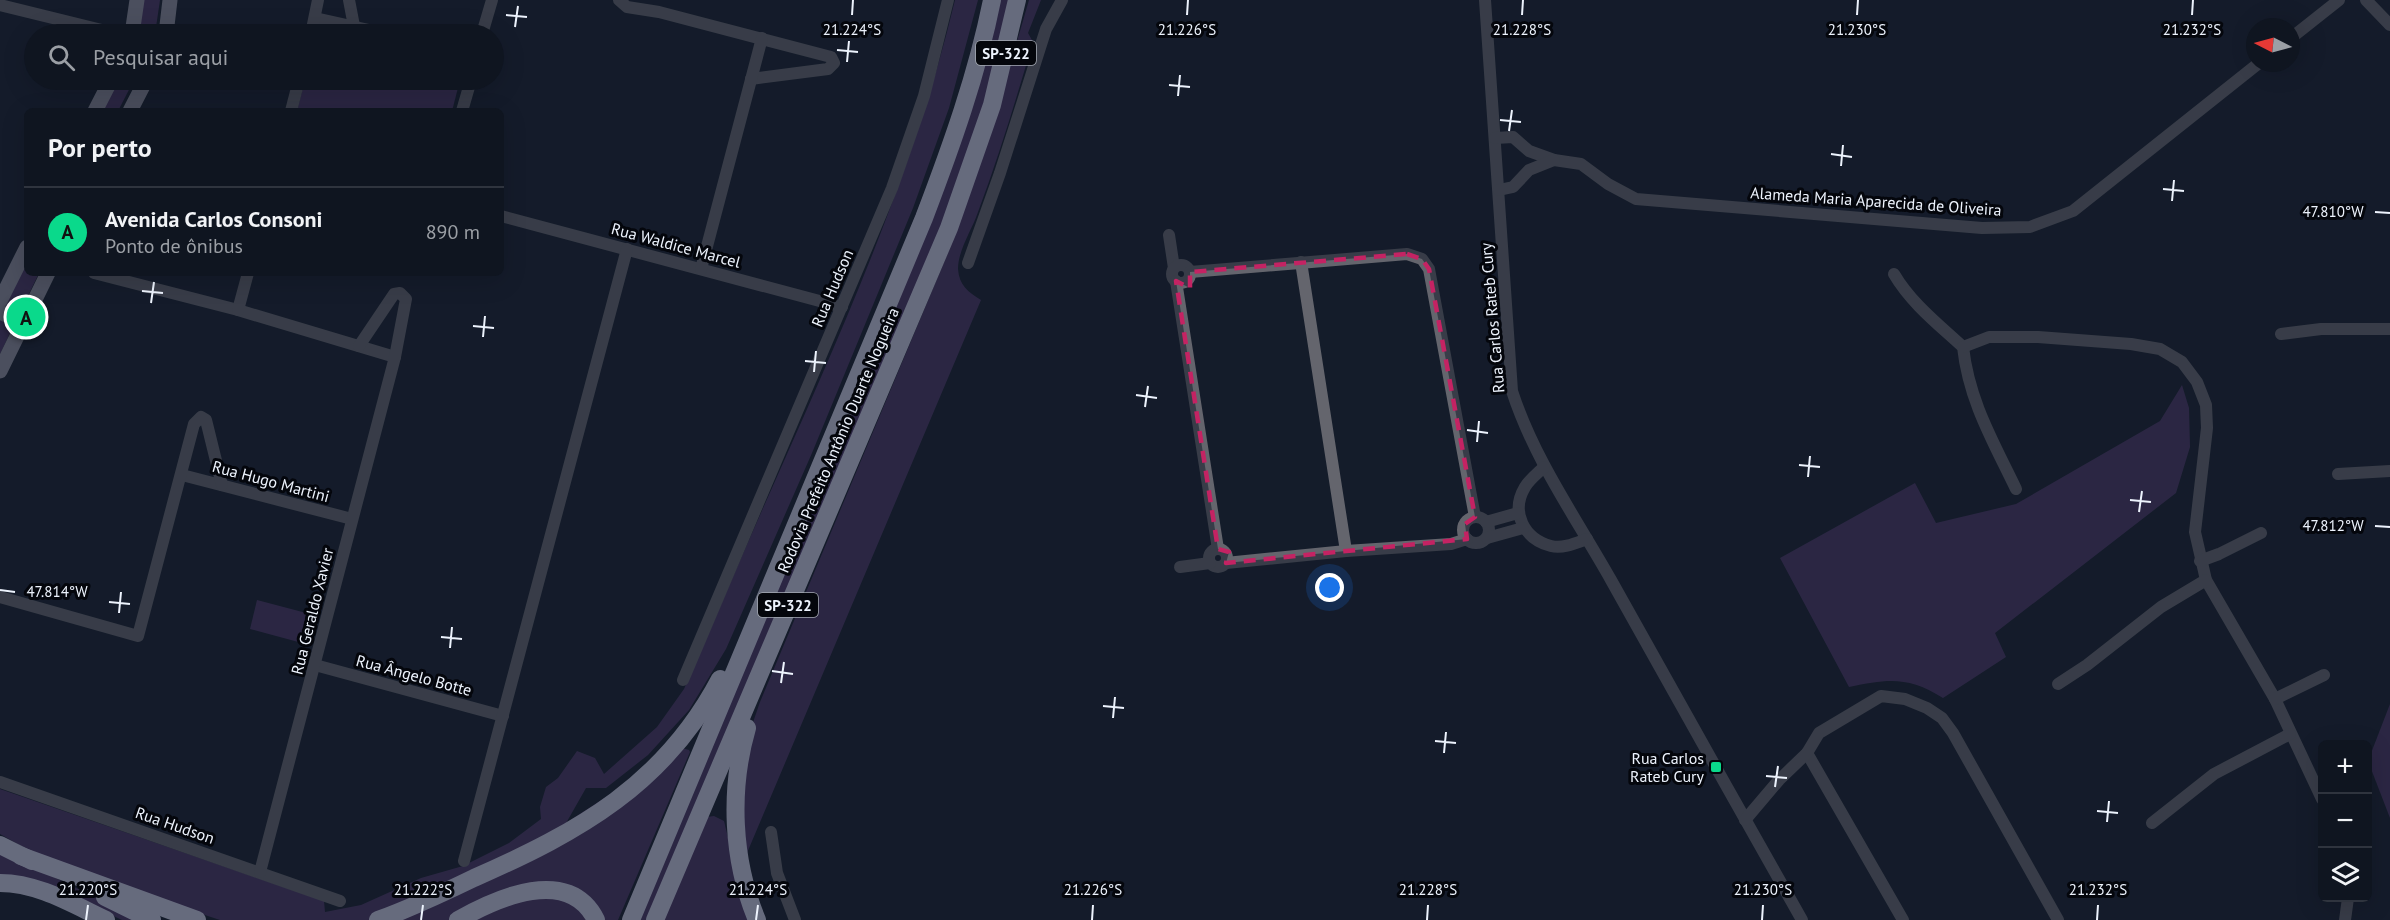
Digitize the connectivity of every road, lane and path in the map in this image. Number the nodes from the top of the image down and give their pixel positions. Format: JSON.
{"nodes":[{"id":1,"x":137,"y":0,"type":"edge"},
{"id":2,"x":170,"y":0,"type":"edge"},
{"id":3,"x":318,"y":0,"type":"edge"},
{"id":4,"x":349,"y":0,"type":"edge"},
{"id":5,"x":492,"y":0,"type":"edge"},
{"id":6,"x":619,"y":0,"type":"edge"},
{"id":7,"x":948,"y":0,"type":"edge"},
{"id":8,"x":1017,"y":0,"type":"edge"},
{"id":9,"x":1025,"y":0,"type":"edge"},
{"id":10,"x":1062,"y":0,"type":"edge"},
{"id":11,"x":1485,"y":0,"type":"edge"},
{"id":12,"x":2339,"y":0,"type":"edge"},
{"id":13,"x":2366,"y":0,"type":"edge"},
{"id":14,"x":0,"y":5,"type":"edge"},
{"id":15,"x":990,"y":5,"type":"edge"},
{"id":16,"x":661,"y":6,"type":"edge"},
{"id":17,"x":315,"y":18,"type":"junction"},
{"id":18,"x":77,"y":24,"type":"edge"},
{"id":19,"x":133,"y":24,"type":"edge"},
{"id":20,"x":167,"y":24,"type":"edge"},
{"id":21,"x":314,"y":24,"type":"edge"},
{"id":22,"x":344,"y":24,"type":"edge"},
{"id":23,"x":354,"y":24,"type":"edge"},
{"id":24,"x":485,"y":24,"type":"edge"},
{"id":25,"x":2390,"y":25,"type":"edge"},
{"id":26,"x":2300,"y":31,"type":"edge"},
{"id":27,"x":762,"y":38,"type":"junction"},
{"id":28,"x":2248,"y":72,"type":"edge"},
{"id":29,"x":751,"y":79,"type":"junction"},
{"id":30,"x":106,"y":90,"type":"edge"},
{"id":31,"x":141,"y":90,"type":"edge"},
{"id":32,"x":297,"y":90,"type":"edge"},
{"id":33,"x":468,"y":90,"type":"edge"},
{"id":34,"x":992,"y":105,"type":"junction"},
{"id":35,"x":97,"y":108,"type":"edge"},
{"id":36,"x":132,"y":108,"type":"edge"},
{"id":37,"x":292,"y":108,"type":"edge"},
{"id":38,"x":463,"y":108,"type":"edge"},
{"id":39,"x":1496,"y":138,"type":"junction"},
{"id":40,"x":1529,"y":151,"type":"junction"},
{"id":41,"x":1554,"y":160,"type":"junction"},
{"id":42,"x":1529,"y":170,"type":"junction"},
{"id":43,"x":1499,"y":190,"type":"junction"},
{"id":44,"x":504,"y":217,"type":"edge"},
{"id":45,"x":1169,"y":235,"type":"dead end"},
{"id":46,"x":627,"y":249,"type":"junction"},
{"id":47,"x":24,"y":253,"type":"edge"},
{"id":48,"x":1302,"y":262,"type":"junction"},
{"id":49,"x":968,"y":263,"type":"dead end"},
{"id":50,"x":701,"y":269,"type":"junction"},
{"id":51,"x":1894,"y":274,"type":"dead end"},
{"id":52,"x":1175,"y":275,"type":"junction"},
{"id":53,"x":46,"y":276,"type":"edge"},
{"id":54,"x":106,"y":276,"type":"edge"},
{"id":55,"x":247,"y":276,"type":"edge"},
{"id":56,"x":0,"y":301,"type":"edge"},
{"id":57,"x":842,"y":307,"type":"junction"},
{"id":58,"x":238,"y":310,"type":"junction"},
{"id":59,"x":0,"y":312,"type":"edge"},
{"id":60,"x":23,"y":323,"type":"junction"},
{"id":61,"x":2390,"y":329,"type":"edge"},
{"id":62,"x":2281,"y":334,"type":"dead end"},
{"id":63,"x":359,"y":346,"type":"junction"},
{"id":64,"x":1963,"y":347,"type":"junction"},
{"id":65,"x":395,"y":357,"type":"junction"},
{"id":66,"x":0,"y":371,"type":"edge"},
{"id":67,"x":1544,"y":467,"type":"junction"},
{"id":68,"x":2390,"y":471,"type":"edge"},
{"id":69,"x":2338,"y":474,"type":"dead end"},
{"id":70,"x":182,"y":475,"type":"junction"},
{"id":71,"x":222,"y":485,"type":"junction"},
{"id":72,"x":2016,"y":489,"type":"dead end"},
{"id":73,"x":1518,"y":513,"type":"junction"},
{"id":74,"x":352,"y":519,"type":"junction"},
{"id":75,"x":1481,"y":520,"type":"junction"},
{"id":76,"x":1523,"y":528,"type":"junction"},
{"id":77,"x":2261,"y":532,"type":"dead end"},
{"id":78,"x":1487,"y":538,"type":"junction"},
{"id":79,"x":1467,"y":539,"type":"junction"},
{"id":80,"x":1587,"y":539,"type":"junction"},
{"id":81,"x":1218,"y":549,"type":"junction"},
{"id":82,"x":1346,"y":551,"type":"junction"},
{"id":83,"x":2200,"y":561,"type":"junction"},
{"id":84,"x":1226,"y":563,"type":"junction"},
{"id":85,"x":1210,"y":564,"type":"junction"},
{"id":86,"x":1180,"y":567,"type":"dead end"},
{"id":87,"x":2206,"y":580,"type":"junction"},
{"id":88,"x":772,"y":582,"type":"junction"},
{"id":89,"x":795,"y":588,"type":"junction"},
{"id":90,"x":0,"y":597,"type":"edge"},
{"id":91,"x":315,"y":665,"type":"junction"},
{"id":92,"x":2324,"y":675,"type":"dead end"},
{"id":93,"x":683,"y":680,"type":"dead end"},
{"id":94,"x":2058,"y":684,"type":"dead end"},
{"id":95,"x":2275,"y":699,"type":"junction"},
{"id":96,"x":503,"y":716,"type":"junction"},
{"id":97,"x":2290,"y":734,"type":"junction"},
{"id":98,"x":1807,"y":753,"type":"junction"},
{"id":99,"x":0,"y":782,"type":"edge"},
{"id":100,"x":2320,"y":794,"type":"edge"},
{"id":101,"x":1745,"y":820,"type":"junction"},
{"id":102,"x":2152,"y":823,"type":"dead end"},
{"id":103,"x":771,"y":832,"type":"dead end"},
{"id":104,"x":0,"y":845,"type":"edge"},
{"id":105,"x":21,"y":856,"type":"junction"},
{"id":106,"x":464,"y":861,"type":"dead end"},
{"id":107,"x":260,"y":872,"type":"junction"},
{"id":108,"x":0,"y":883,"type":"edge"},
{"id":109,"x":340,"y":901,"type":"dead end"},
{"id":110,"x":2348,"y":902,"type":"edge"},
{"id":111,"x":106,"y":920,"type":"edge"},
{"id":112,"x":152,"y":920,"type":"edge"},
{"id":113,"x":197,"y":920,"type":"edge"},
{"id":114,"x":378,"y":920,"type":"edge"},
{"id":115,"x":458,"y":920,"type":"edge"},
{"id":116,"x":596,"y":920,"type":"edge"},
{"id":117,"x":631,"y":920,"type":"edge"},
{"id":118,"x":655,"y":920,"type":"edge"},
{"id":119,"x":757,"y":920,"type":"edge"},
{"id":120,"x":795,"y":920,"type":"edge"},
{"id":121,"x":1802,"y":920,"type":"edge"},
{"id":122,"x":1903,"y":920,"type":"edge"},
{"id":123,"x":2058,"y":920,"type":"edge"},
{"id":124,"x":2345,"y":920,"type":"edge"}],
"edges":[{"from":1,"to":19,"type":"main road"},
{"from":2,"to":20,"type":"main road"},
{"from":3,"to":17,"type":"street"},
{"from":4,"to":23,"type":"street"},
{"from":5,"to":24,"type":"street"},
{"from":6,"to":16,"type":"street"},
{"from":7,"to":57,"type":"street","name":"Rua Hudson"},
{"from":8,"to":34,"type":"highway","name":"Rodovia Prefeito Antônio Duarte Nogueira","number":"SP-322"},
{"from":9,"to":34,"type":"highway"},
{"from":10,"to":49,"type":"street"},
{"from":11,"to":39,"type":"street","name":"Rua Carlos Rateb Cury"},
{"from":12,"to":26,"type":"street"},
{"from":13,"to":25,"type":"street"},
{"from":14,"to":18,"type":"street"},
{"from":15,"to":88,"type":"highway","name":"Rodovia Prefeito Antônio Duarte Nogueira","number":"SP-322"},
{"from":16,"to":27,"type":"street"},
{"from":17,"to":21,"type":"street"},
{"from":17,"to":22,"type":"street"},
{"from":27,"to":29,"type":"street"},
{"from":27,"to":29,"type":"street"},
{"from":28,"to":41,"type":"street","name":"Alameda Maria Aparecida de Oliveira"},
{"from":29,"to":50,"type":"street"},
{"from":30,"to":35,"type":"main road"},
{"from":31,"to":36,"type":"main road"},
{"from":32,"to":37,"type":"street"},
{"from":33,"to":38,"type":"street"},
{"from":34,"to":89,"type":"highway","name":"Rodovia Prefeito Antônio Duarte Nogueira","number":"SP-322"},
{"from":39,"to":40,"type":"street","name":"Alameda Maria Aparecida de Oliveira"},
{"from":39,"to":43,"type":"street","name":"Rua Carlos Rateb Cury"},
{"from":40,"to":41,"type":"street","name":"Alameda Maria Aparecida de Oliveira"},
{"from":40,"to":42,"type":"street"},
{"from":41,"to":42,"type":"street"},
{"from":42,"to":43,"type":"street"},
{"from":43,"to":67,"type":"street","name":"Rua Carlos Rateb Cury"},
{"from":44,"to":46,"type":"street","name":"Rua Waldice Marcel"},
{"from":45,"to":52,"type":"street"},
{"from":46,"to":50,"type":"street","name":"Rua Waldice Marcel"},
{"from":46,"to":96,"type":"street"},
{"from":47,"to":56,"type":"main road"},
{"from":48,"to":52,"type":"street"},
{"from":48,"to":75,"type":"street"},
{"from":48,"to":82,"type":"street"},
{"from":50,"to":57,"type":"street","name":"Rua Waldice Marcel"},
{"from":51,"to":64,"type":"street"},
{"from":52,"to":81,"type":"street"},
{"from":53,"to":60,"type":"main road"},
{"from":54,"to":58,"type":"street"},
{"from":55,"to":58,"type":"street"},
{"from":57,"to":93,"type":"street","name":"Rua Hudson"},
{"from":58,"to":63,"type":"street"},
{"from":59,"to":60,"type":"main road"},
{"from":60,"to":66,"type":"main road"},
{"from":61,"to":62,"type":"street"},
{"from":63,"to":65,"type":"street"},
{"from":63,"to":65,"type":"street","name":"Rua Geraldo Xavier"},
{"from":64,"to":72,"type":"street"},
{"from":64,"to":83,"type":"street"},
{"from":65,"to":74,"type":"street","name":"Rua Geraldo Xavier"},
{"from":67,"to":73,"type":"street"},
{"from":67,"to":80,"type":"street","name":"Rua Carlos Rateb Cury"},
{"from":68,"to":69,"type":"street"},
{"from":70,"to":71,"type":"street","name":"Rua Hugo Martini"},
{"from":70,"to":71,"type":"street"},
{"from":70,"to":90,"type":"street"},
{"from":71,"to":74,"type":"street","name":"Rua Hugo Martini"},
{"from":73,"to":75,"type":"street"},
{"from":73,"to":76,"type":"street"},
{"from":74,"to":91,"type":"street","name":"Rua Geraldo Xavier"},
{"from":75,"to":78,"type":"street"},
{"from":75,"to":79,"type":"street"},
{"from":76,"to":78,"type":"street"},
{"from":76,"to":80,"type":"street"},
{"from":77,"to":83,"type":"street"},
{"from":78,"to":79,"type":"street"},
{"from":79,"to":82,"type":"street"},
{"from":80,"to":101,"type":"street","name":"Rua Carlos Rateb Cury"},
{"from":81,"to":84,"type":"street"},
{"from":81,"to":85,"type":"street"},
{"from":82,"to":84,"type":"street"},
{"from":83,"to":87,"type":"street"},
{"from":84,"to":85,"type":"street"},
{"from":85,"to":86,"type":"street"},
{"from":87,"to":94,"type":"street"},
{"from":87,"to":95,"type":"street"},
{"from":88,"to":114,"type":"highway"},
{"from":88,"to":117,"type":"highway","name":"Rodovia Prefeito Antônio Duarte Nogueira","number":"SP-322"},
{"from":89,"to":118,"type":"highway","name":"Rodovia Prefeito Antônio Duarte Nogueira","number":"SP-322"},
{"from":89,"to":119,"type":"highway"},
{"from":91,"to":96,"type":"street","name":"Rua Ângelo Botte"},
{"from":91,"to":107,"type":"street","name":"Rua Geraldo Xavier"},
{"from":92,"to":95,"type":"street"},
{"from":95,"to":97,"type":"street"},
{"from":96,"to":106,"type":"street"},
{"from":97,"to":100,"type":"street"},
{"from":97,"to":102,"type":"street"},
{"from":98,"to":101,"type":"street"},
{"from":98,"to":122,"type":"street"},
{"from":98,"to":123,"type":"street"},
{"from":99,"to":107,"type":"street","name":"Rua Hudson"},
{"from":101,"to":121,"type":"street","name":"Rua Carlos Rateb Cury"},
{"from":103,"to":120,"type":"street"},
{"from":104,"to":105,"type":"highway"},
{"from":105,"to":112,"type":"highway"},
{"from":105,"to":113,"type":"highway"},
{"from":107,"to":109,"type":"street","name":"Rua Hudson"},
{"from":108,"to":111,"type":"highway"},
{"from":110,"to":124,"type":"street"},
{"from":115,"to":116,"type":"highway"}]}
